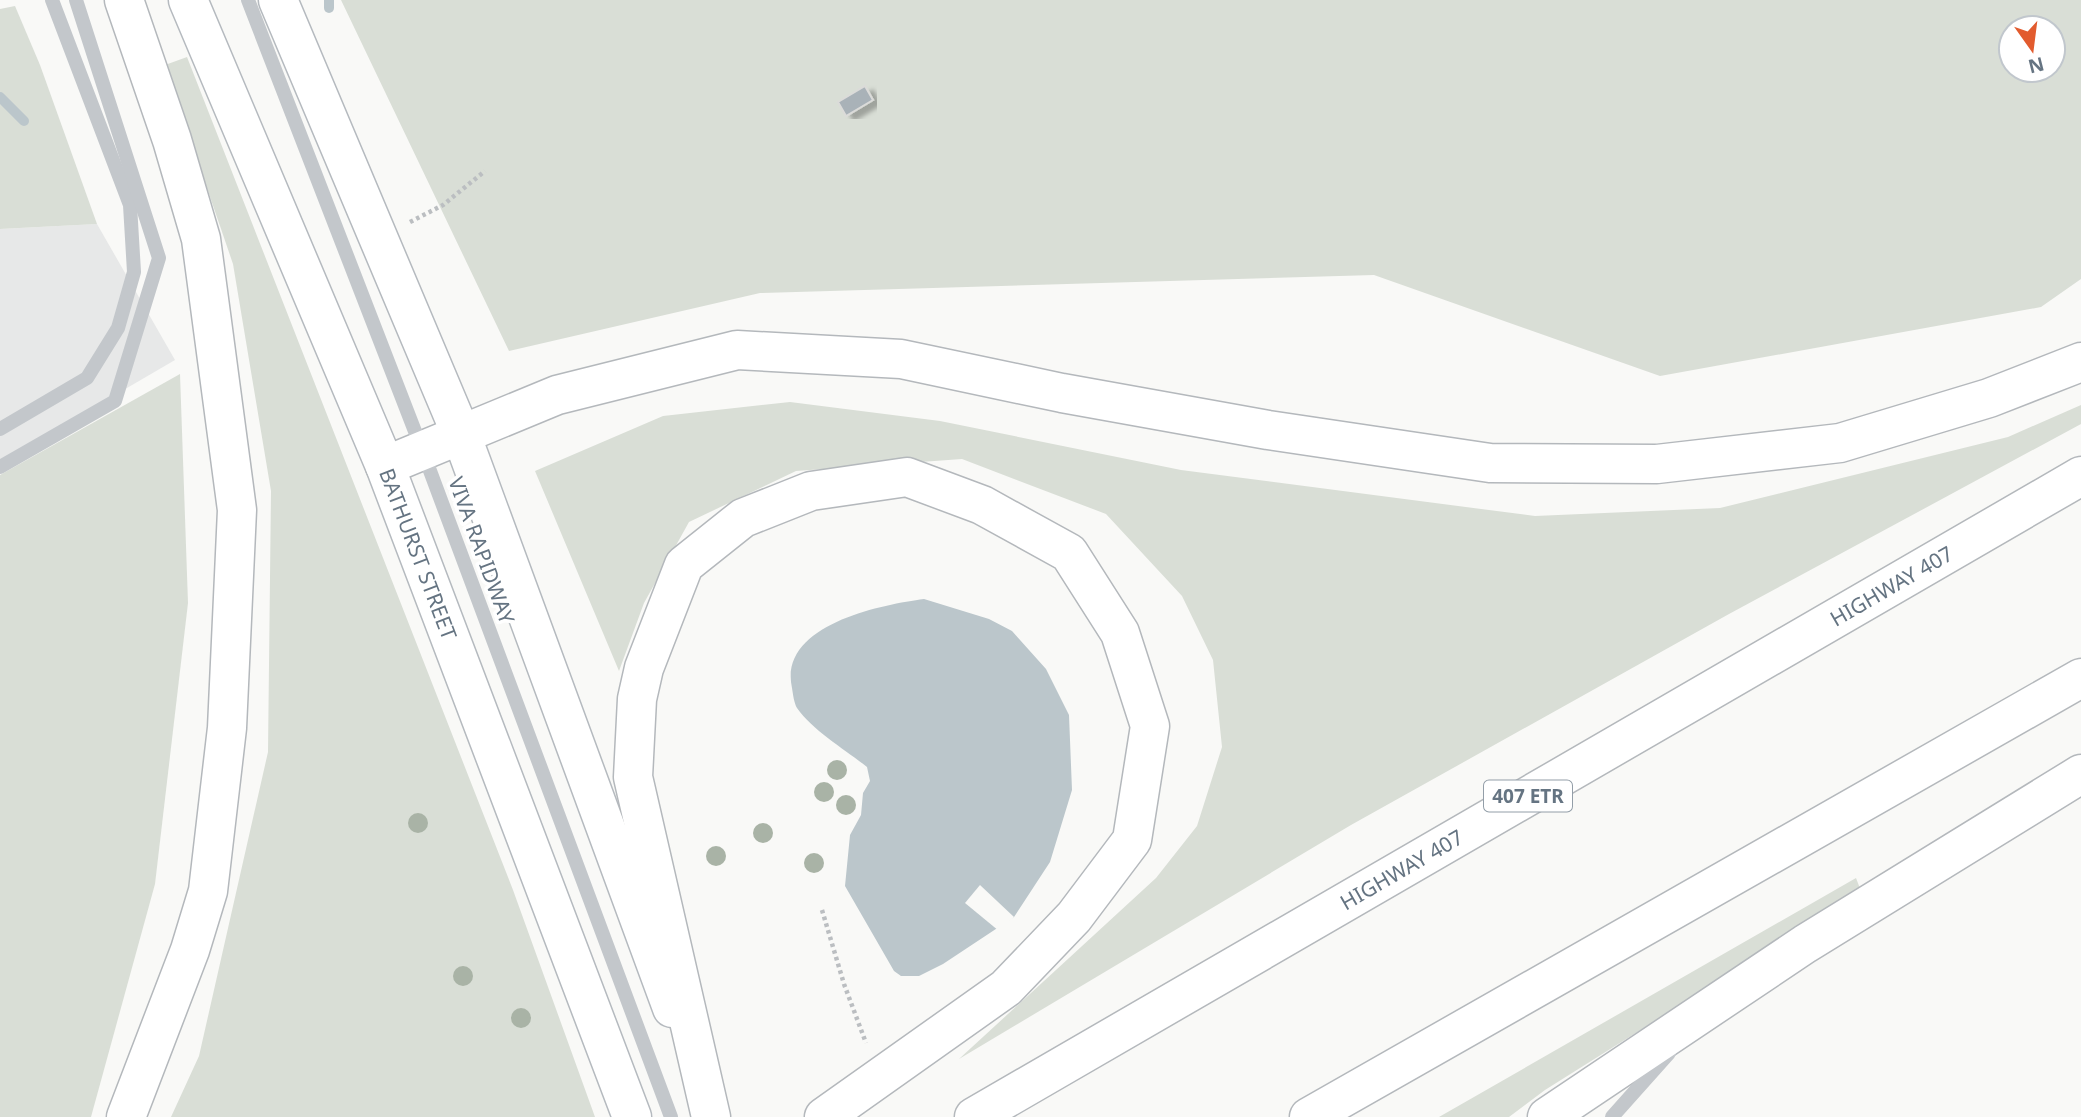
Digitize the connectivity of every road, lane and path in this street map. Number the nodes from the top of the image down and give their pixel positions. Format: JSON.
{"nodes":[{"id":1,"x":52,"y":0,"type":"edge"},
{"id":2,"x":76,"y":0,"type":"edge"},
{"id":3,"x":124,"y":0,"type":"edge"},
{"id":4,"x":188,"y":0,"type":"edge"},
{"id":5,"x":248,"y":0,"type":"edge"},
{"id":6,"x":278,"y":0,"type":"edge"},
{"id":7,"x":485,"y":171,"type":"dead end"},
{"id":8,"x":379,"y":239,"type":"junction"},
{"id":9,"x":2081,"y":362,"type":"edge"},
{"id":10,"x":0,"y":429,"type":"edge"},
{"id":11,"x":461,"y":434,"type":"junction"},
{"id":12,"x":423,"y":452,"type":"junction"},
{"id":13,"x":385,"y":466,"type":"junction"},
{"id":14,"x":0,"y":467,"type":"edge"},
{"id":15,"x":2081,"y":476,"type":"edge"},
{"id":16,"x":2081,"y":678,"type":"edge"},
{"id":17,"x":2081,"y":774,"type":"edge"},
{"id":18,"x":822,"y":910,"type":"dead end"},
{"id":19,"x":1708,"y":1009,"type":"junction"},
{"id":20,"x":882,"y":1075,"type":"junction"},
{"id":21,"x":126,"y":1117,"type":"edge"},
{"id":22,"x":632,"y":1117,"type":"edge"},
{"id":23,"x":671,"y":1117,"type":"edge"},
{"id":24,"x":710,"y":1117,"type":"edge"},
{"id":25,"x":824,"y":1117,"type":"edge"},
{"id":26,"x":974,"y":1117,"type":"edge"},
{"id":27,"x":1309,"y":1117,"type":"edge"},
{"id":28,"x":1547,"y":1117,"type":"edge"},
{"id":29,"x":1612,"y":1117,"type":"edge"}],
"edges":[{"from":1,"to":10,"type":"lane"},
{"from":2,"to":14,"type":"lane"},
{"from":3,"to":21,"type":"main road"},
{"from":4,"to":13,"type":"main road","name":"BATHURST STREET"},
{"from":5,"to":12,"type":"lane","name":"VIVA RAPIDWAY"},
{"from":6,"to":8,"type":"main road"},
{"from":7,"to":8,"type":"path"},
{"from":8,"to":11,"type":"main road"},
{"from":9,"to":11,"type":"main road"},
{"from":11,"to":12,"type":"main road"},
{"from":11,"to":24,"type":"main road"},
{"from":12,"to":13,"type":"main road"},
{"from":12,"to":23,"type":"lane","name":"VIVA RAPIDWAY"},
{"from":13,"to":22,"type":"main road","name":"BATHURST STREET"},
{"from":15,"to":26,"type":"main road","name":"HIGHWAY 407","number":"407 ETR"},
{"from":16,"to":27,"type":"main road"},
{"from":17,"to":19,"type":"main road"},
{"from":18,"to":20,"type":"path"},
{"from":19,"to":28,"type":"main road"},
{"from":19,"to":29,"type":"lane"},
{"from":20,"to":24,"type":"main road"},
{"from":20,"to":25,"type":"main road"}]}
